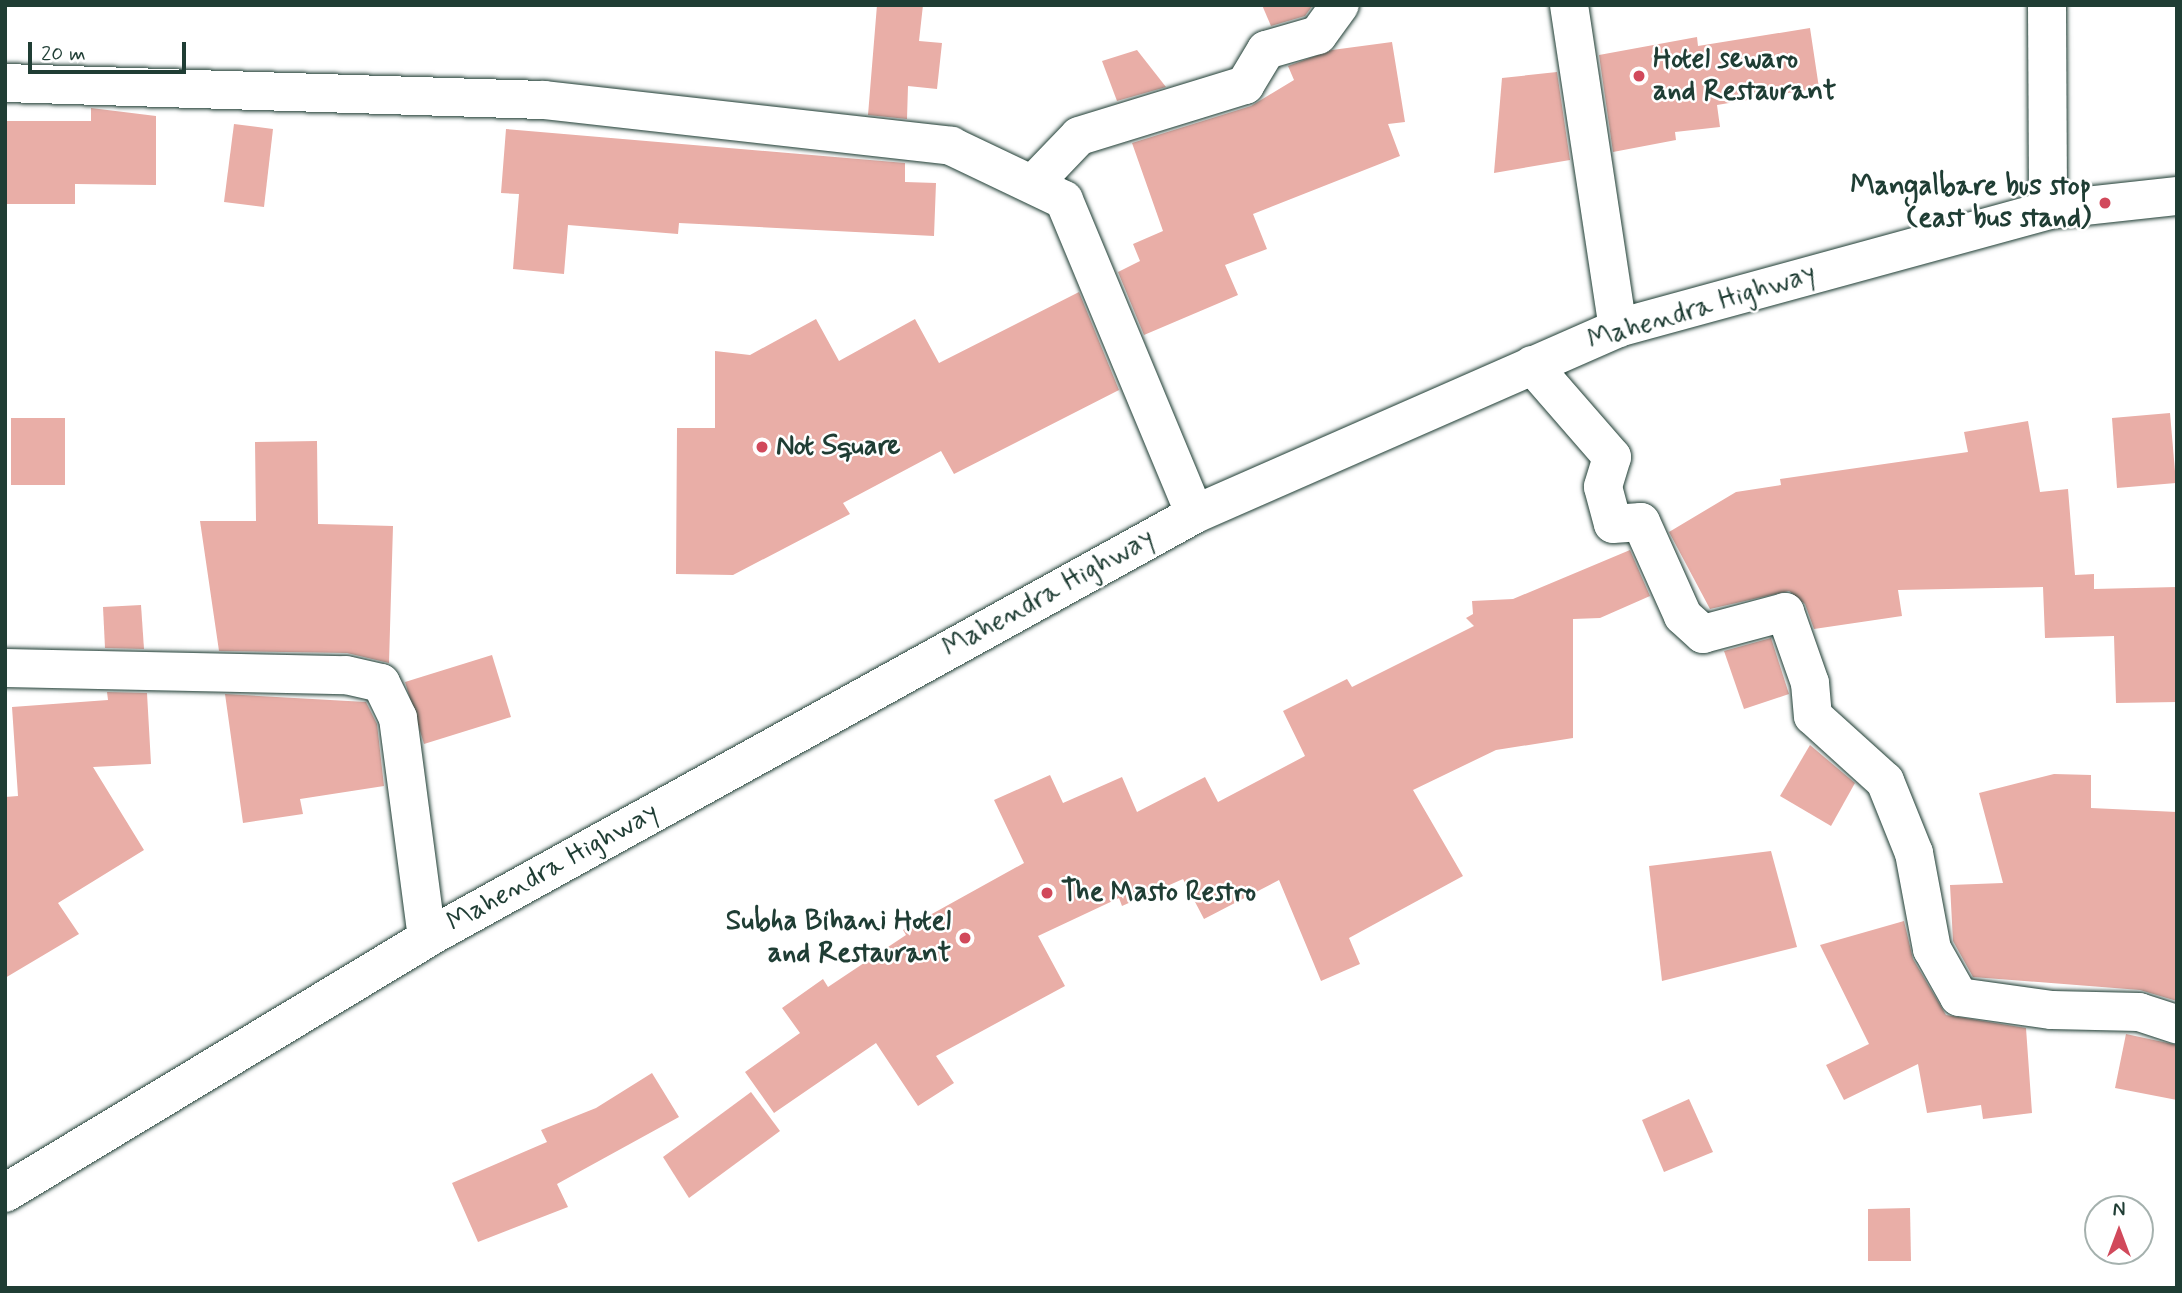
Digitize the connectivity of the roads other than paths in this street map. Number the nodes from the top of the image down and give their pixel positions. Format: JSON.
{"nodes":[{"id":1,"x":1340,"y":5,"type":"edge"},
{"id":2,"x":1569,"y":5,"type":"edge"},
{"id":3,"x":2047,"y":5,"type":"edge"},
{"id":4,"x":5,"y":83,"type":"edge"},
{"id":5,"x":1033,"y":184,"type":"junction"},
{"id":6,"x":2177,"y":196,"type":"edge"},
{"id":7,"x":2048,"y":210,"type":"junction"},
{"id":8,"x":1618,"y":328,"type":"junction"},
{"id":9,"x":1532,"y":365,"type":"junction"},
{"id":10,"x":1195,"y":514,"type":"junction"},
{"id":11,"x":5,"y":668,"type":"edge"},
{"id":12,"x":427,"y":938,"type":"junction"},
{"id":13,"x":2177,"y":1024,"type":"edge"},
{"id":14,"x":5,"y":1193,"type":"edge"}],
"edges":[{"from":1,"to":5,"type":"main road"},
{"from":2,"to":8,"type":"main road"},
{"from":3,"to":7,"type":"main road"},
{"from":4,"to":5,"type":"main road"},
{"from":5,"to":10,"type":"main road"},
{"from":6,"to":7,"type":"main road","name":"Mahendra Highway"},
{"from":7,"to":8,"type":"main road","name":"Mahendra Highway"},
{"from":8,"to":9,"type":"main road","name":"Mahendra Highway"},
{"from":9,"to":10,"type":"main road","name":"Mahendra Highway"},
{"from":9,"to":13,"type":"main road"},
{"from":10,"to":12,"type":"main road","name":"Mahendra Highway"},
{"from":11,"to":12,"type":"main road"},
{"from":12,"to":14,"type":"main road","name":"Mahendra Highway"}]}
